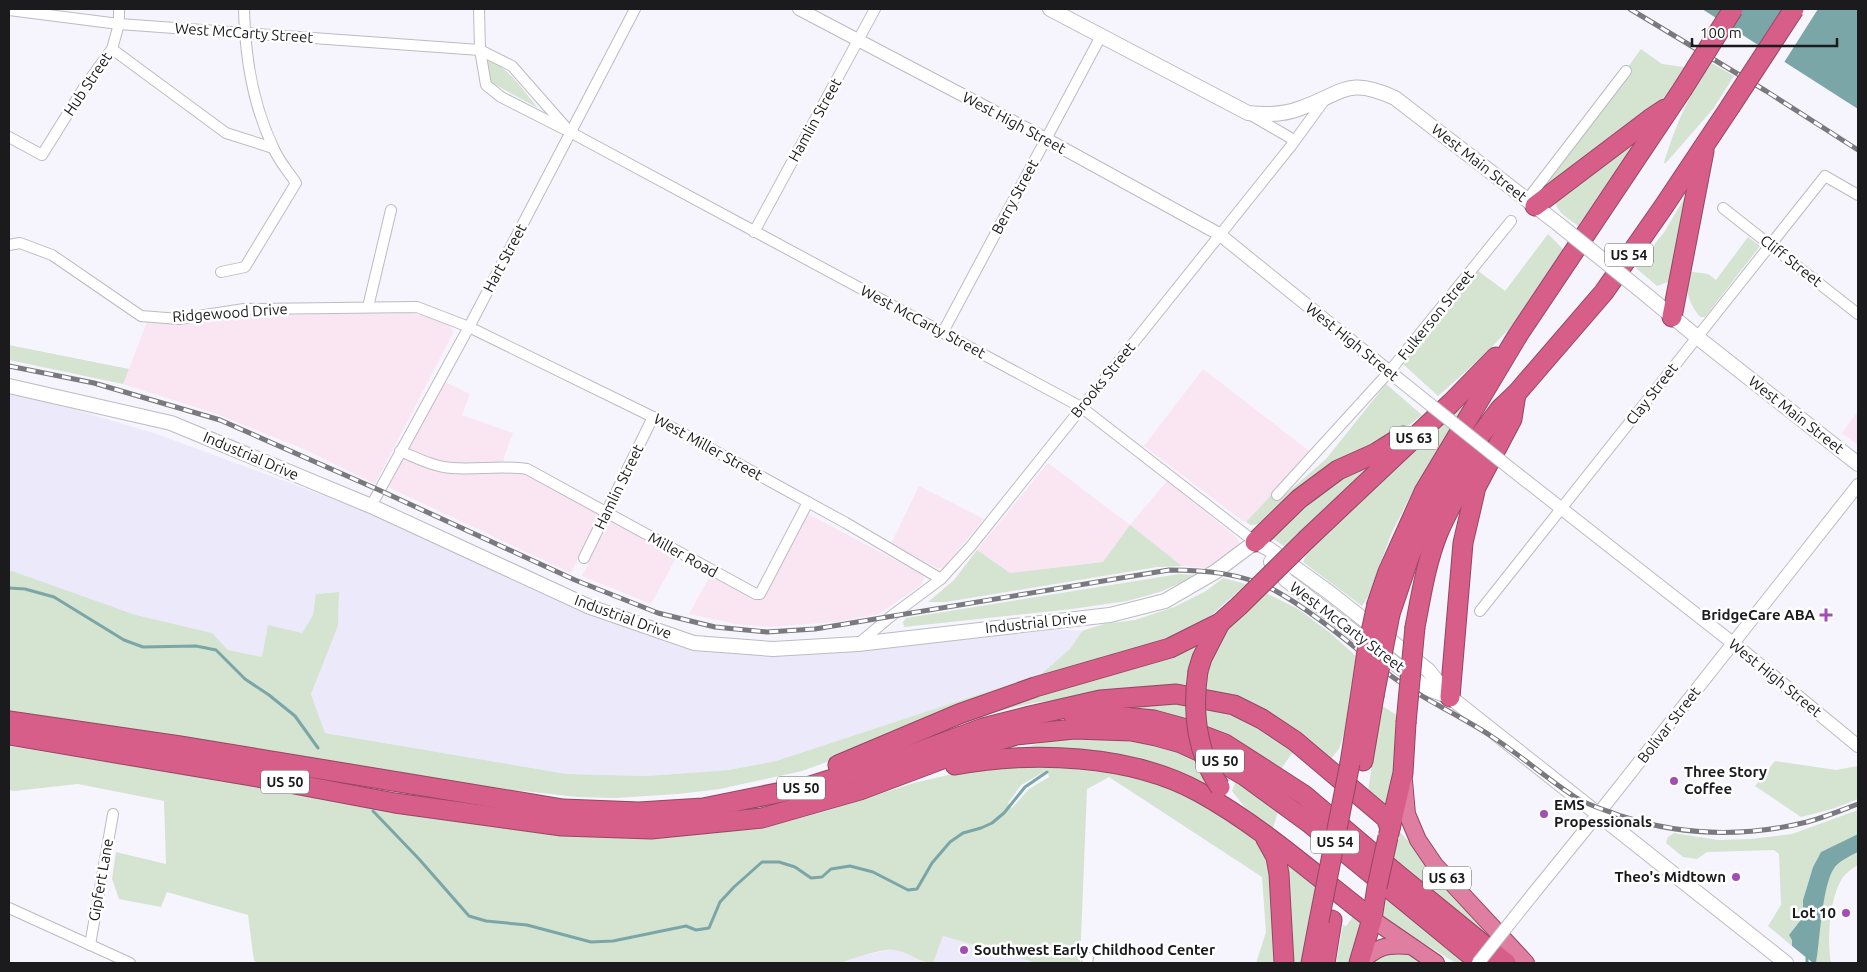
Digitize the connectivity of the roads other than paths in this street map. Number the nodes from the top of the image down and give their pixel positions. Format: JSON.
{"nodes":[{"id":1,"x":119,"y":9,"type":"edge"},
{"id":2,"x":244,"y":9,"type":"edge"},
{"id":3,"x":479,"y":9,"type":"edge"},
{"id":4,"x":635,"y":9,"type":"edge"},
{"id":5,"x":799,"y":9,"type":"edge"},
{"id":6,"x":875,"y":9,"type":"edge"},
{"id":7,"x":1050,"y":9,"type":"edge"},
{"id":8,"x":1733,"y":9,"type":"edge"},
{"id":9,"x":1794,"y":9,"type":"edge"},
{"id":10,"x":9,"y":10,"type":"edge"},
{"id":11,"x":119,"y":24,"type":"junction"},
{"id":12,"x":245,"y":33,"type":"junction"},
{"id":13,"x":1101,"y":36,"type":"junction"},
{"id":14,"x":859,"y":40,"type":"junction"},
{"id":15,"x":112,"y":49,"type":"junction"},
{"id":16,"x":480,"y":50,"type":"junction"},
{"id":17,"x":1626,"y":71,"type":"dead end"},
{"id":18,"x":1327,"y":96,"type":"junction"},
{"id":19,"x":1677,"y":97,"type":"junction"},
{"id":20,"x":1248,"y":113,"type":"junction"},
{"id":21,"x":570,"y":132,"type":"junction"},
{"id":22,"x":9,"y":138,"type":"edge"},
{"id":23,"x":1046,"y":139,"type":"junction"},
{"id":24,"x":1294,"y":140,"type":"junction"},
{"id":25,"x":1706,"y":143,"type":"junction"},
{"id":26,"x":273,"y":148,"type":"junction"},
{"id":27,"x":1858,"y":195,"type":"edge"},
{"id":28,"x":1531,"y":203,"type":"junction"},
{"id":29,"x":1723,"y":208,"type":"dead end"},
{"id":30,"x":391,"y":210,"type":"dead end"},
{"id":31,"x":1511,"y":221,"type":"dead end"},
{"id":32,"x":754,"y":232,"type":"junction"},
{"id":33,"x":1219,"y":234,"type":"junction"},
{"id":34,"x":9,"y":245,"type":"edge"},
{"id":35,"x":1770,"y":245,"type":"junction"},
{"id":36,"x":221,"y":272,"type":"dead end"},
{"id":37,"x":368,"y":307,"type":"junction"},
{"id":38,"x":1858,"y":314,"type":"edge"},
{"id":39,"x":1672,"y":317,"type":"junction"},
{"id":40,"x":469,"y":327,"type":"junction"},
{"id":41,"x":943,"y":332,"type":"junction"},
{"id":42,"x":1518,"y":335,"type":"junction"},
{"id":43,"x":1697,"y":337,"type":"junction"},
{"id":44,"x":1389,"y":372,"type":"junction"},
{"id":45,"x":9,"y":386,"type":"edge"},
{"id":46,"x":1516,"y":394,"type":"junction"},
{"id":47,"x":1451,"y":403,"type":"junction"},
{"id":48,"x":1081,"y":406,"type":"junction"},
{"id":49,"x":653,"y":417,"type":"junction"},
{"id":50,"x":400,"y":451,"type":"junction"},
{"id":51,"x":1858,"y":464,"type":"edge"},
{"id":52,"x":1858,"y":485,"type":"edge"},
{"id":53,"x":1277,"y":495,"type":"dead end"},
{"id":54,"x":808,"y":502,"type":"junction"},
{"id":55,"x":370,"y":506,"type":"junction"},
{"id":56,"x":1561,"y":508,"type":"junction"},
{"id":57,"x":607,"y":513,"type":"junction"},
{"id":58,"x":1255,"y":542,"type":"junction"},
{"id":59,"x":584,"y":558,"type":"dead end"},
{"id":60,"x":940,"y":579,"type":"junction"},
{"id":61,"x":1384,"y":609,"type":"junction"},
{"id":62,"x":1480,"y":611,"type":"dead end"},
{"id":63,"x":1220,"y":622,"type":"junction"},
{"id":64,"x":858,"y":644,"type":"junction"},
{"id":65,"x":1732,"y":644,"type":"junction"},
{"id":66,"x":1450,"y":697,"type":"junction"},
{"id":67,"x":1030,"y":716,"type":"junction"},
{"id":68,"x":9,"y":721,"type":"edge"},
{"id":69,"x":9,"y":735,"type":"edge"},
{"id":70,"x":1858,"y":746,"type":"edge"},
{"id":71,"x":1403,"y":773,"type":"junction"},
{"id":72,"x":902,"y":774,"type":"junction"},
{"id":73,"x":724,"y":805,"type":"junction"},
{"id":74,"x":113,"y":814,"type":"dead end"},
{"id":75,"x":1597,"y":815,"type":"junction"},
{"id":76,"x":1249,"y":823,"type":"junction"},
{"id":77,"x":1389,"y":832,"type":"junction"},
{"id":78,"x":1265,"y":835,"type":"junction"},
{"id":79,"x":9,"y":908,"type":"edge"},
{"id":80,"x":1372,"y":919,"type":"junction"},
{"id":81,"x":1326,"y":921,"type":"junction"},
{"id":82,"x":90,"y":945,"type":"junction"},
{"id":83,"x":1409,"y":946,"type":"junction"},
{"id":84,"x":130,"y":963,"type":"edge"},
{"id":85,"x":1284,"y":963,"type":"edge"},
{"id":86,"x":1311,"y":963,"type":"edge"},
{"id":87,"x":1325,"y":963,"type":"edge"},
{"id":88,"x":1359,"y":963,"type":"edge"},
{"id":89,"x":1436,"y":963,"type":"edge"},
{"id":90,"x":1479,"y":963,"type":"edge"},
{"id":91,"x":1506,"y":963,"type":"edge"},
{"id":92,"x":1526,"y":963,"type":"edge"},
{"id":93,"x":1786,"y":963,"type":"edge"}],
"edges":[{"from":1,"to":11,"type":"street","name":"Hub Street"},
{"from":2,"to":12,"type":"street"},
{"from":3,"to":16,"type":"street"},
{"from":4,"to":21,"type":"street","name":"Hart Street"},
{"from":5,"to":14,"type":"street","name":"West High Street"},
{"from":6,"to":14,"type":"street","name":"Hamlin Street"},
{"from":7,"to":13,"type":"main road","name":"West Main Street"},
{"from":8,"to":19,"type":"highway","number":"US 54","bridge":true},
{"from":9,"to":25,"type":"highway","number":"US 54","bridge":true},
{"from":10,"to":11,"type":"street","name":"West McCarty Street"},
{"from":11,"to":12,"type":"street","name":"West McCarty Street"},
{"from":11,"to":15,"type":"street","name":"Hub Street"},
{"from":12,"to":16,"type":"street","name":"West McCarty Street"},
{"from":12,"to":26,"type":"street"},
{"from":13,"to":20,"type":"main road","name":"West Main Street"},
{"from":13,"to":23,"type":"street","name":"Berry Street"},
{"from":14,"to":23,"type":"street","name":"West High Street"},
{"from":14,"to":32,"type":"street","name":"Hamlin Street"},
{"from":15,"to":22,"type":"street","name":"Hub Street"},
{"from":15,"to":26,"type":"street"},
{"from":16,"to":21,"type":"street","name":"West McCarty Street"},
{"from":16,"to":21,"type":"street","name":"West McCarty Street"},
{"from":17,"to":28,"type":"street"},
{"from":18,"to":20,"type":"main road","name":"West Main Street"},
{"from":18,"to":24,"type":"street","name":"Brooks Street"},
{"from":18,"to":28,"type":"main road","name":"West Main Street"},
{"from":19,"to":28,"type":"highway"},
{"from":19,"to":42,"type":"highway","number":"US 54"},
{"from":20,"to":24,"type":"street"},
{"from":21,"to":32,"type":"street","name":"West McCarty Street"},
{"from":21,"to":40,"type":"street","name":"Hart Street"},
{"from":23,"to":33,"type":"street","name":"West High Street"},
{"from":23,"to":41,"type":"street","name":"Berry Street"},
{"from":24,"to":33,"type":"street","name":"Brooks Street"},
{"from":25,"to":39,"type":"highway"},
{"from":25,"to":46,"type":"highway","number":"US 54"},
{"from":26,"to":36,"type":"street"},
{"from":27,"to":35,"type":"street","name":"Clay Street"},
{"from":28,"to":39,"type":"main road","name":"West Main Street","bridge":true},
{"from":29,"to":35,"type":"street","name":"Cliff Street"},
{"from":30,"to":37,"type":"street"},
{"from":31,"to":44,"type":"street","name":"Fulkerson Street"},
{"from":32,"to":41,"type":"street","name":"West McCarty Street"},
{"from":33,"to":44,"type":"street","name":"West High Street"},
{"from":33,"to":48,"type":"street","name":"Brooks Street"},
{"from":34,"to":37,"type":"street","name":"Ridgewood Drive"},
{"from":35,"to":38,"type":"street","name":"Cliff Street"},
{"from":35,"to":43,"type":"street","name":"Clay Street"},
{"from":37,"to":40,"type":"street","name":"Ridgewood Drive"},
{"from":39,"to":43,"type":"main road","name":"West Main Street"},
{"from":40,"to":49,"type":"street","name":"West Miller Street"},
{"from":40,"to":50,"type":"street","name":"Hart Street"},
{"from":41,"to":48,"type":"street","name":"West McCarty Street"},
{"from":42,"to":47,"type":"highway","number":"US 63"},
{"from":42,"to":61,"type":"highway","number":"US 54"},
{"from":43,"to":51,"type":"main road","name":"West Main Street"},
{"from":43,"to":56,"type":"street","name":"Clay Street"},
{"from":44,"to":53,"type":"street","name":"Fulkerson Street"},
{"from":44,"to":56,"type":"street","name":"West High Street","bridge":true},
{"from":45,"to":55,"type":"main road","name":"Industrial Drive"},
{"from":46,"to":61,"type":"highway","number":"US 54"},
{"from":46,"to":66,"type":"highway"},
{"from":46,"to":71,"type":"highway","number":"US 63","bridge":true},
{"from":47,"to":58,"type":"highway"},
{"from":47,"to":63,"type":"highway","number":"US 63","bridge":true},
{"from":48,"to":58,"type":"street","name":"West McCarty Street"},
{"from":48,"to":60,"type":"street","name":"Brooks Street"},
{"from":49,"to":54,"type":"street","name":"West Miller Street"},
{"from":49,"to":57,"type":"street","name":"Hamlin Street"},
{"from":50,"to":55,"type":"street","name":"Hart Street"},
{"from":50,"to":57,"type":"street"},
{"from":52,"to":65,"type":"street","name":"Bolivar Street"},
{"from":54,"to":57,"type":"street","name":"Miller Road"},
{"from":54,"to":60,"type":"street","name":"West Miller Street"},
{"from":55,"to":64,"type":"main road","name":"Industrial Drive"},
{"from":56,"to":62,"type":"street","name":"Clay Street"},
{"from":56,"to":65,"type":"street","name":"West High Street"},
{"from":57,"to":59,"type":"street","name":"Hamlin Street"},
{"from":58,"to":64,"type":"main road","name":"Industrial Drive"},
{"from":58,"to":66,"type":"main road","name":"West McCarty Street"},
{"from":60,"to":64,"type":"street","name":"Brooks Street"},
{"from":61,"to":81,"type":"highway","number":"US 54","bridge":true},
{"from":63,"to":73,"type":"highway"},
{"from":63,"to":76,"type":"highway","number":"US 63","bridge":true},
{"from":65,"to":70,"type":"street","name":"West High Street"},
{"from":65,"to":75,"type":"street","name":"Bolivar Street"},
{"from":66,"to":75,"type":"main road","name":"West McCarty Street"},
{"from":67,"to":73,"type":"highway","number":"US 50"},
{"from":67,"to":77,"type":"highway"},
{"from":67,"to":91,"type":"highway","number":"US 50"},
{"from":68,"to":73,"type":"highway","number":"US 50"},
{"from":69,"to":72,"type":"highway","number":"US 50"},
{"from":71,"to":77,"type":"highway"},
{"from":71,"to":92,"type":"highway","number":"US 63"},
{"from":72,"to":76,"type":"highway"},
{"from":72,"to":90,"type":"highway","number":"US 50"},
{"from":74,"to":82,"type":"street","name":"Gipfert Lane"},
{"from":75,"to":90,"type":"street","name":"Bolivar Street","bridge":true},
{"from":75,"to":93,"type":"main road","name":"West McCarty Street"},
{"from":76,"to":78,"type":"highway","number":"US 63"},
{"from":77,"to":80,"type":"highway","bridge":true},
{"from":78,"to":80,"type":"highway","number":"US 63"},
{"from":78,"to":85,"type":"highway"},
{"from":79,"to":82,"type":"street"},
{"from":80,"to":83,"type":"highway","number":"US 63"},
{"from":80,"to":88,"type":"highway"},
{"from":81,"to":86,"type":"highway","number":"US 54"},
{"from":81,"to":87,"type":"highway","number":"US 54"},
{"from":82,"to":84,"type":"street"},
{"from":83,"to":88,"type":"highway"},
{"from":83,"to":89,"type":"highway","number":"US 63"}]}
